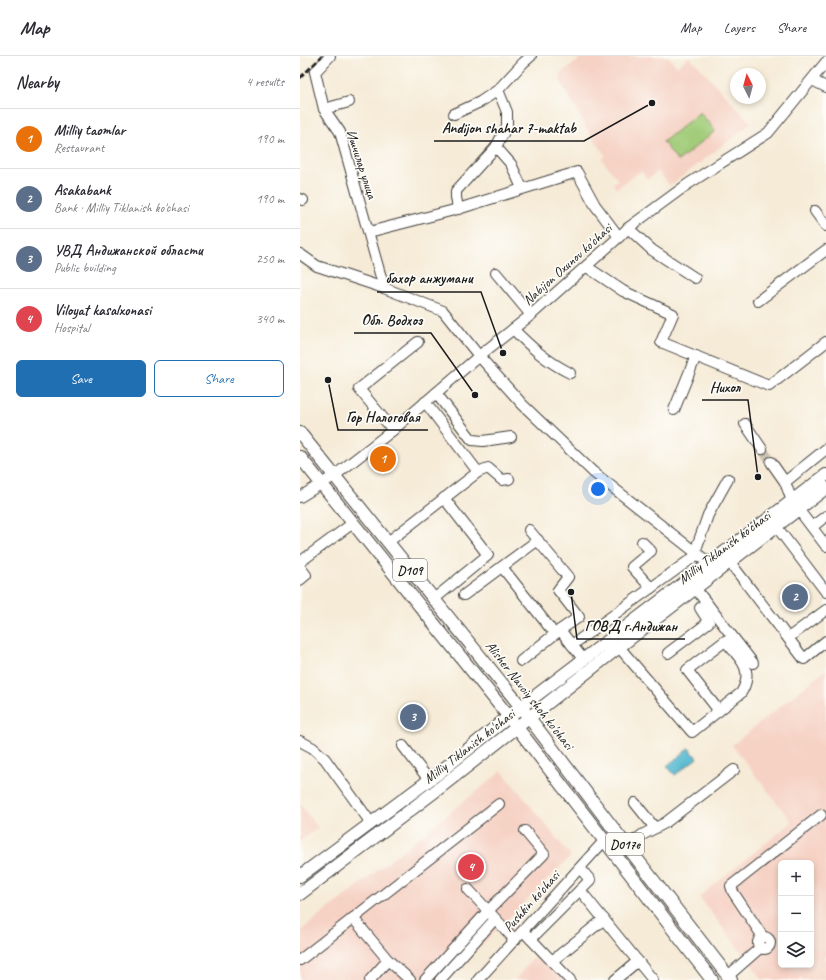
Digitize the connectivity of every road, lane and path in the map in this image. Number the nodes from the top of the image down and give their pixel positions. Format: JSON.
{"nodes":[{"id":1,"x":330,"y":56,"type":"edge"},
{"id":2,"x":531,"y":56,"type":"edge"},
{"id":3,"x":520,"y":59,"type":"edge"},
{"id":4,"x":826,"y":62,"type":"edge"},
{"id":5,"x":812,"y":80,"type":"junction"},
{"id":6,"x":826,"y":87,"type":"edge"},
{"id":7,"x":498,"y":90,"type":"junction"},
{"id":8,"x":349,"y":102,"type":"dead end"},
{"id":9,"x":324,"y":109,"type":"junction"},
{"id":10,"x":454,"y":114,"type":"dead end"},
{"id":11,"x":496,"y":147,"type":"junction"},
{"id":12,"x":522,"y":188,"type":"junction"},
{"id":13,"x":458,"y":209,"type":"junction"},
{"id":14,"x":815,"y":211,"type":"dead end"},
{"id":15,"x":826,"y":226,"type":"edge"},
{"id":16,"x":628,"y":228,"type":"junction"},
{"id":17,"x":369,"y":232,"type":"junction"},
{"id":18,"x":619,"y":237,"type":"junction"},
{"id":19,"x":826,"y":250,"type":"edge"},
{"id":20,"x":300,"y":254,"type":"edge"},
{"id":21,"x":587,"y":267,"type":"junction"},
{"id":22,"x":496,"y":273,"type":"dead end"},
{"id":23,"x":695,"y":278,"type":"dead end"},
{"id":24,"x":384,"y":288,"type":"junction"},
{"id":25,"x":758,"y":301,"type":"dead end"},
{"id":26,"x":531,"y":315,"type":"junction"},
{"id":27,"x":513,"y":329,"type":"junction"},
{"id":28,"x":418,"y":342,"type":"dead end"},
{"id":29,"x":826,"y":342,"type":"edge"},
{"id":30,"x":479,"y":356,"type":"junction"},
{"id":31,"x":696,"y":356,"type":"junction"},
{"id":32,"x":570,"y":373,"type":"dead end"},
{"id":33,"x":436,"y":393,"type":"junction"},
{"id":34,"x":425,"y":402,"type":"junction"},
{"id":35,"x":674,"y":410,"type":"dead end"},
{"id":36,"x":745,"y":424,"type":"dead end"},
{"id":37,"x":393,"y":430,"type":"junction"},
{"id":38,"x":300,"y":433,"type":"edge"},
{"id":39,"x":511,"y":438,"type":"dead end"},
{"id":40,"x":762,"y":448,"type":"tunnel mouth"},
{"id":41,"x":826,"y":449,"type":"edge"},
{"id":42,"x":300,"y":457,"type":"edge"},
{"id":43,"x":771,"y":462,"type":"tunnel mouth"},
{"id":44,"x":478,"y":472,"type":"junction"},
{"id":45,"x":826,"y":475,"type":"edge"},
{"id":46,"x":334,"y":476,"type":"junction"},
{"id":47,"x":509,"y":479,"type":"dead end"},
{"id":48,"x":728,"y":479,"type":"dead end"},
{"id":49,"x":785,"y":482,"type":"junction"},
{"id":50,"x":322,"y":484,"type":"junction"},
{"id":51,"x":826,"y":488,"type":"edge"},
{"id":52,"x":300,"y":497,"type":"edge"},
{"id":53,"x":444,"y":498,"type":"junction"},
{"id":54,"x":795,"y":505,"type":"junction"},
{"id":55,"x":826,"y":516,"type":"edge"},
{"id":56,"x":352,"y":523,"type":"junction"},
{"id":57,"x":776,"y":526,"type":"junction"},
{"id":58,"x":812,"y":527,"type":"junction"},
{"id":59,"x":529,"y":530,"type":"dead end"},
{"id":60,"x":538,"y":540,"type":"junction"},
{"id":61,"x":388,"y":542,"type":"junction"},
{"id":62,"x":642,"y":542,"type":"dead end"},
{"id":63,"x":826,"y":546,"type":"edge"},
{"id":64,"x":696,"y":553,"type":"junction"},
{"id":65,"x":729,"y":561,"type":"junction"},
{"id":66,"x":300,"y":562,"type":"edge"},
{"id":67,"x":709,"y":563,"type":"junction"},
{"id":68,"x":300,"y":567,"type":"edge"},
{"id":69,"x":502,"y":567,"type":"junction"},
{"id":70,"x":300,"y":580,"type":"edge"},
{"id":71,"x":652,"y":588,"type":"junction"},
{"id":72,"x":695,"y":588,"type":"junction"},
{"id":73,"x":826,"y":592,"type":"edge"},
{"id":74,"x":464,"y":595,"type":"dead end"},
{"id":75,"x":434,"y":599,"type":"junction"},
{"id":76,"x":707,"y":603,"type":"junction"},
{"id":77,"x":660,"y":608,"type":"junction"},
{"id":78,"x":826,"y":610,"type":"edge"},
{"id":79,"x":550,"y":628,"type":"dead end"},
{"id":80,"x":560,"y":630,"type":"junction"},
{"id":81,"x":788,"y":638,"type":"junction"},
{"id":82,"x":826,"y":641,"type":"edge"},
{"id":83,"x":615,"y":643,"type":"junction"},
{"id":84,"x":572,"y":645,"type":"junction"},
{"id":85,"x":668,"y":653,"type":"dead end"},
{"id":86,"x":521,"y":661,"type":"dead end"},
{"id":87,"x":753,"y":663,"type":"dead end"},
{"id":88,"x":587,"y":664,"type":"junction"},
{"id":89,"x":521,"y":707,"type":"junction"},
{"id":90,"x":719,"y":711,"type":"junction"},
{"id":91,"x":509,"y":717,"type":"junction"},
{"id":92,"x":529,"y":717,"type":"junction"},
{"id":93,"x":516,"y":727,"type":"junction"},
{"id":94,"x":300,"y":741,"type":"edge"},
{"id":95,"x":403,"y":746,"type":"dead end"},
{"id":96,"x":734,"y":770,"type":"dead end"},
{"id":97,"x":429,"y":780,"type":"junction"},
{"id":98,"x":635,"y":802,"type":"dead end"},
{"id":99,"x":499,"y":804,"type":"dead end"},
{"id":100,"x":821,"y":816,"type":"dead end"},
{"id":101,"x":371,"y":823,"type":"junction"},
{"id":102,"x":655,"y":828,"type":"junction"},
{"id":103,"x":525,"y":831,"type":"dead end"},
{"id":104,"x":616,"y":832,"type":"junction"},
{"id":105,"x":604,"y":841,"type":"junction"},
{"id":106,"x":627,"y":846,"type":"junction"},
{"id":107,"x":580,"y":868,"type":"junction"},
{"id":108,"x":300,"y":876,"type":"edge"},
{"id":109,"x":468,"y":889,"type":"dead end"},
{"id":110,"x":580,"y":890,"type":"junction"},
{"id":111,"x":300,"y":894,"type":"edge"},
{"id":112,"x":488,"y":910,"type":"junction"},
{"id":113,"x":353,"y":918,"type":"junction"},
{"id":114,"x":495,"y":919,"type":"junction"},
{"id":115,"x":604,"y":919,"type":"junction"},
{"id":116,"x":523,"y":930,"type":"junction"},
{"id":117,"x":531,"y":939,"type":"junction"},
{"id":118,"x":515,"y":940,"type":"junction"},
{"id":119,"x":300,"y":960,"type":"edge"},
{"id":120,"x":388,"y":960,"type":"junction"},
{"id":121,"x":552,"y":961,"type":"junction"},
{"id":122,"x":638,"y":961,"type":"junction"},
{"id":123,"x":729,"y":978,"type":"edge"},
{"id":124,"x":370,"y":980,"type":"edge"},
{"id":125,"x":410,"y":980,"type":"edge"},
{"id":126,"x":425,"y":980,"type":"edge"},
{"id":127,"x":440,"y":980,"type":"edge"},
{"id":128,"x":480,"y":980,"type":"edge"},
{"id":129,"x":570,"y":980,"type":"edge"},
{"id":130,"x":614,"y":980,"type":"edge"},
{"id":131,"x":653,"y":980,"type":"edge"},
{"id":132,"x":712,"y":980,"type":"edge"}],
"edges":[{"from":1,"to":9,"type":"street","name":"Ишчилар улица"},
{"from":2,"to":3,"type":"street"},
{"from":3,"to":7,"type":"street"},
{"from":4,"to":5,"type":"street","name":"Nabijon Oxunov ko'chasi"},
{"from":5,"to":6,"type":"street"},
{"from":5,"to":16,"type":"street","name":"Nabijon Oxunov ko'chasi"},
{"from":7,"to":10,"type":"street"},
{"from":7,"to":11,"type":"street"},
{"from":8,"to":9,"type":"street"},
{"from":9,"to":17,"type":"street","name":"Ишчилар улица"},
{"from":11,"to":12,"type":"street"},
{"from":11,"to":13,"type":"street"},
{"from":12,"to":13,"type":"street"},
{"from":12,"to":18,"type":"street"},
{"from":13,"to":17,"type":"street"},
{"from":14,"to":15,"type":"street"},
{"from":16,"to":18,"type":"street","name":"Nabijon Oxunov ko'chasi"},
{"from":16,"to":23,"type":"street"},
{"from":17,"to":24,"type":"street","name":"Ишчилар улица"},
{"from":18,"to":21,"type":"street","name":"Nabijon Oxunov ko'chasi"},
{"from":19,"to":25,"type":"street"},
{"from":20,"to":24,"type":"street"},
{"from":21,"to":26,"type":"street","name":"Nabijon Oxunov ko'chasi"},
{"from":21,"to":31,"type":"street"},
{"from":22,"to":26,"type":"street"},
{"from":24,"to":30,"type":"street"},
{"from":26,"to":27,"type":"street","name":"Nabijon Oxunov ko'chasi"},
{"from":27,"to":30,"type":"street","name":"Nabijon Oxunov ko'chasi"},
{"from":27,"to":32,"type":"street"},
{"from":28,"to":37,"type":"street"},
{"from":29,"to":31,"type":"street"},
{"from":30,"to":33,"type":"street","name":"Nabijon Oxunov ko'chasi"},
{"from":30,"to":64,"type":"street"},
{"from":31,"to":35,"type":"street"},
{"from":33,"to":34,"type":"street","name":"Nabijon Oxunov ko'chasi"},
{"from":33,"to":39,"type":"street"},
{"from":34,"to":37,"type":"street","name":"Nabijon Oxunov ko'chasi"},
{"from":34,"to":44,"type":"street"},
{"from":36,"to":40,"type":"street"},
{"from":37,"to":46,"type":"street","name":"Nabijon Oxunov ko'chasi"},
{"from":38,"to":46,"type":"main road","name":"Alisher Navoiy shoh ko'chasi","number":"D109"},
{"from":41,"to":49,"type":"street"},
{"from":42,"to":50,"type":"main road","number":"D109"},
{"from":43,"to":49,"type":"street"},
{"from":44,"to":47,"type":"street"},
{"from":44,"to":53,"type":"street"},
{"from":45,"to":54,"type":"main road","name":"Milliy Tiklanish ko'chasi"},
{"from":46,"to":50,"type":"street","name":"Nabijon Oxunov ko'chasi"},
{"from":46,"to":61,"type":"main road","name":"Alisher Navoiy shoh ko'chasi","number":"D109"},
{"from":48,"to":64,"type":"street"},
{"from":49,"to":54,"type":"street"},
{"from":50,"to":52,"type":"street","name":"Nabijon Oxunov ko'chasi"},
{"from":50,"to":56,"type":"main road","number":"D109"},
{"from":51,"to":54,"type":"main road","name":"Milliy Tiklanish ko'chasi"},
{"from":53,"to":61,"type":"street"},
{"from":53,"to":75,"type":"street"},
{"from":54,"to":57,"type":"main road","name":"Milliy Tiklanish ko'chasi"},
{"from":54,"to":58,"type":"street"},
{"from":54,"to":67,"type":"main road","name":"Milliy Tiklanish ko'chasi"},
{"from":55,"to":58,"type":"street"},
{"from":56,"to":66,"type":"street"},
{"from":56,"to":91,"type":"main road","number":"D109"},
{"from":57,"to":65,"type":"main road","name":"Milliy Tiklanish ko'chasi"},
{"from":57,"to":73,"type":"street"},
{"from":58,"to":63,"type":"street"},
{"from":59,"to":60,"type":"street"},
{"from":60,"to":69,"type":"street"},
{"from":60,"to":80,"type":"street"},
{"from":61,"to":75,"type":"main road","name":"Alisher Navoiy shoh ko'chasi","number":"D109"},
{"from":62,"to":71,"type":"street"},
{"from":64,"to":67,"type":"street"},
{"from":64,"to":71,"type":"street"},
{"from":65,"to":72,"type":"main road","name":"Milliy Tiklanish ko'chasi"},
{"from":65,"to":81,"type":"street"},
{"from":67,"to":77,"type":"main road","name":"Milliy Tiklanish ko'chasi"},
{"from":68,"to":70,"type":"street"},
{"from":69,"to":74,"type":"street"},
{"from":69,"to":79,"type":"street"},
{"from":71,"to":84,"type":"street"},
{"from":72,"to":76,"type":"street"},
{"from":72,"to":77,"type":"main road","name":"Milliy Tiklanish ko'chasi"},
{"from":75,"to":89,"type":"main road","name":"Alisher Navoiy shoh ko'chasi","number":"D109"},
{"from":76,"to":85,"type":"street"},
{"from":76,"to":87,"type":"street"},
{"from":77,"to":83,"type":"main road","name":"Milliy Tiklanish ko'chasi"},
{"from":78,"to":81,"type":"street"},
{"from":80,"to":84,"type":"street"},
{"from":80,"to":86,"type":"street"},
{"from":81,"to":82,"type":"street"},
{"from":83,"to":88,"type":"main road","name":"Milliy Tiklanish ko'chasi"},
{"from":83,"to":90,"type":"street"},
{"from":84,"to":88,"type":"street"},
{"from":88,"to":89,"type":"main road","name":"Milliy Tiklanish ko'chasi"},
{"from":88,"to":92,"type":"main road","name":"Milliy Tiklanish ko'chasi"},
{"from":89,"to":91,"type":"main road","name":"Milliy Tiklanish ko'chasi"},
{"from":89,"to":92,"type":"main road","name":"Alisher Navoiy shoh ko'chasi","number":"D017e"},
{"from":90,"to":90,"type":"street"},
{"from":91,"to":93,"type":"main road","number":"D017e"},
{"from":91,"to":97,"type":"main road","name":"Milliy Tiklanish ko'chasi"},
{"from":92,"to":93,"type":"main road","name":"Milliy Tiklanish ko'chasi"},
{"from":92,"to":104,"type":"main road","name":"Alisher Navoiy shoh ko'chasi","number":"D017e"},
{"from":93,"to":105,"type":"main road","number":"D017e"},
{"from":93,"to":111,"type":"main road","name":"Milliy Tiklanish ko'chasi"},
{"from":94,"to":101,"type":"street"},
{"from":95,"to":97,"type":"street"},
{"from":96,"to":102,"type":"street"},
{"from":97,"to":101,"type":"main road","name":"Milliy Tiklanish ko'chasi"},
{"from":98,"to":102,"type":"street"},
{"from":99,"to":113,"type":"street"},
{"from":100,"to":123,"type":"street"},
{"from":101,"to":108,"type":"main road","name":"Milliy Tiklanish ko'chasi"},
{"from":102,"to":106,"type":"street"},
{"from":103,"to":112,"type":"street"},
{"from":104,"to":105,"type":"main road"},
{"from":104,"to":106,"type":"main road","name":"Alisher Navoiy shoh ko'chasi","number":"D017e"},
{"from":105,"to":107,"type":"street","name":"Pushkin ko'chasi"},
{"from":105,"to":132,"type":"main road","number":"D017e"},
{"from":106,"to":123,"type":"main road","name":"Alisher Navoiy shoh ko'chasi","number":"D017e"},
{"from":107,"to":110,"type":"street"},
{"from":107,"to":116,"type":"street","name":"Pushkin ko'chasi"},
{"from":109,"to":112,"type":"street"},
{"from":110,"to":115,"type":"street"},
{"from":110,"to":117,"type":"street"},
{"from":112,"to":114,"type":"street"},
{"from":112,"to":126,"type":"street"},
{"from":113,"to":119,"type":"street"},
{"from":113,"to":120,"type":"street"},
{"from":114,"to":118,"type":"street"},
{"from":114,"to":127,"type":"street"},
{"from":115,"to":121,"type":"street"},
{"from":115,"to":122,"type":"street"},
{"from":116,"to":117,"type":"street"},
{"from":116,"to":118,"type":"street","name":"Pushkin ko'chasi"},
{"from":117,"to":121,"type":"street"},
{"from":118,"to":128,"type":"street","name":"Pushkin ko'chasi"},
{"from":120,"to":124,"type":"street"},
{"from":120,"to":125,"type":"street"},
{"from":121,"to":129,"type":"street"},
{"from":122,"to":130,"type":"street"},
{"from":122,"to":131,"type":"street"}]}
